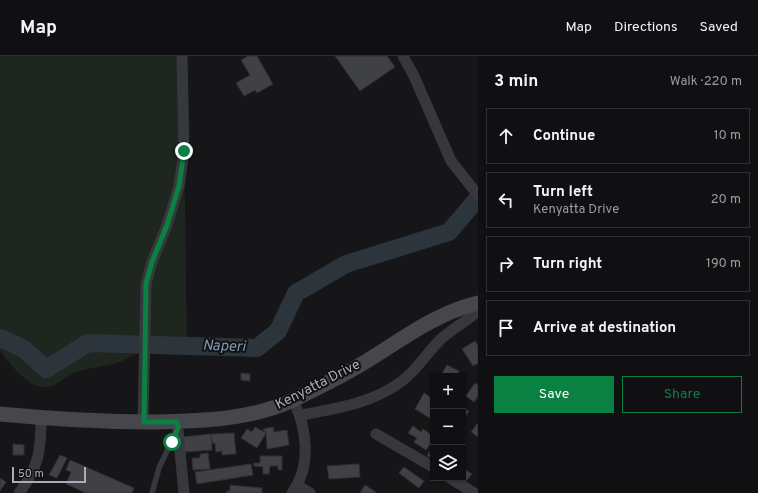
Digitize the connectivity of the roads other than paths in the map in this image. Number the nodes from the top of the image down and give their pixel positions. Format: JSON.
{"nodes":[{"id":1,"x":182,"y":56,"type":"edge"},
{"id":2,"x":403,"y":56,"type":"edge"},
{"id":3,"x":478,"y":196,"type":"edge"},
{"id":4,"x":478,"y":304,"type":"edge"},
{"id":5,"x":478,"y":311,"type":"edge"},
{"id":6,"x":293,"y":400,"type":"junction"},
{"id":7,"x":0,"y":414,"type":"edge"},
{"id":8,"x":301,"y":415,"type":"junction"},
{"id":9,"x":41,"y":418,"type":"junction"},
{"id":10,"x":144,"y":422,"type":"junction"},
{"id":11,"x":177,"y":424,"type":"junction"},
{"id":12,"x":376,"y":434,"type":"dead end"},
{"id":13,"x":430,"y":465,"type":"edge"},
{"id":14,"x":455,"y":481,"type":"edge"},
{"id":15,"x":295,"y":489,"type":"edge"},
{"id":16,"x":19,"y":493,"type":"edge"},
{"id":17,"x":152,"y":493,"type":"edge"},
{"id":18,"x":184,"y":493,"type":"edge"},
{"id":19,"x":310,"y":493,"type":"edge"},
{"id":20,"x":474,"y":493,"type":"edge"}],
"edges":[{"from":1,"to":10,"type":"street"},
{"from":2,"to":3,"type":"street"},
{"from":4,"to":6,"type":"main road","name":"Kenyatta Drive"},
{"from":5,"to":8,"type":"street"},
{"from":6,"to":8,"type":"street"},
{"from":6,"to":11,"type":"main road","name":"Kenyatta Drive"},
{"from":7,"to":9,"type":"main road","name":"Kenyatta Drive"},
{"from":8,"to":15,"type":"street"},
{"from":9,"to":10,"type":"main road","name":"Kenyatta Drive"},
{"from":9,"to":16,"type":"street"},
{"from":10,"to":11,"type":"main road","name":"Kenyatta Drive"},
{"from":11,"to":17,"type":"lane"},
{"from":11,"to":18,"type":"street"},
{"from":12,"to":13,"type":"street"},
{"from":14,"to":20,"type":"street"},
{"from":15,"to":19,"type":"street"}]}
